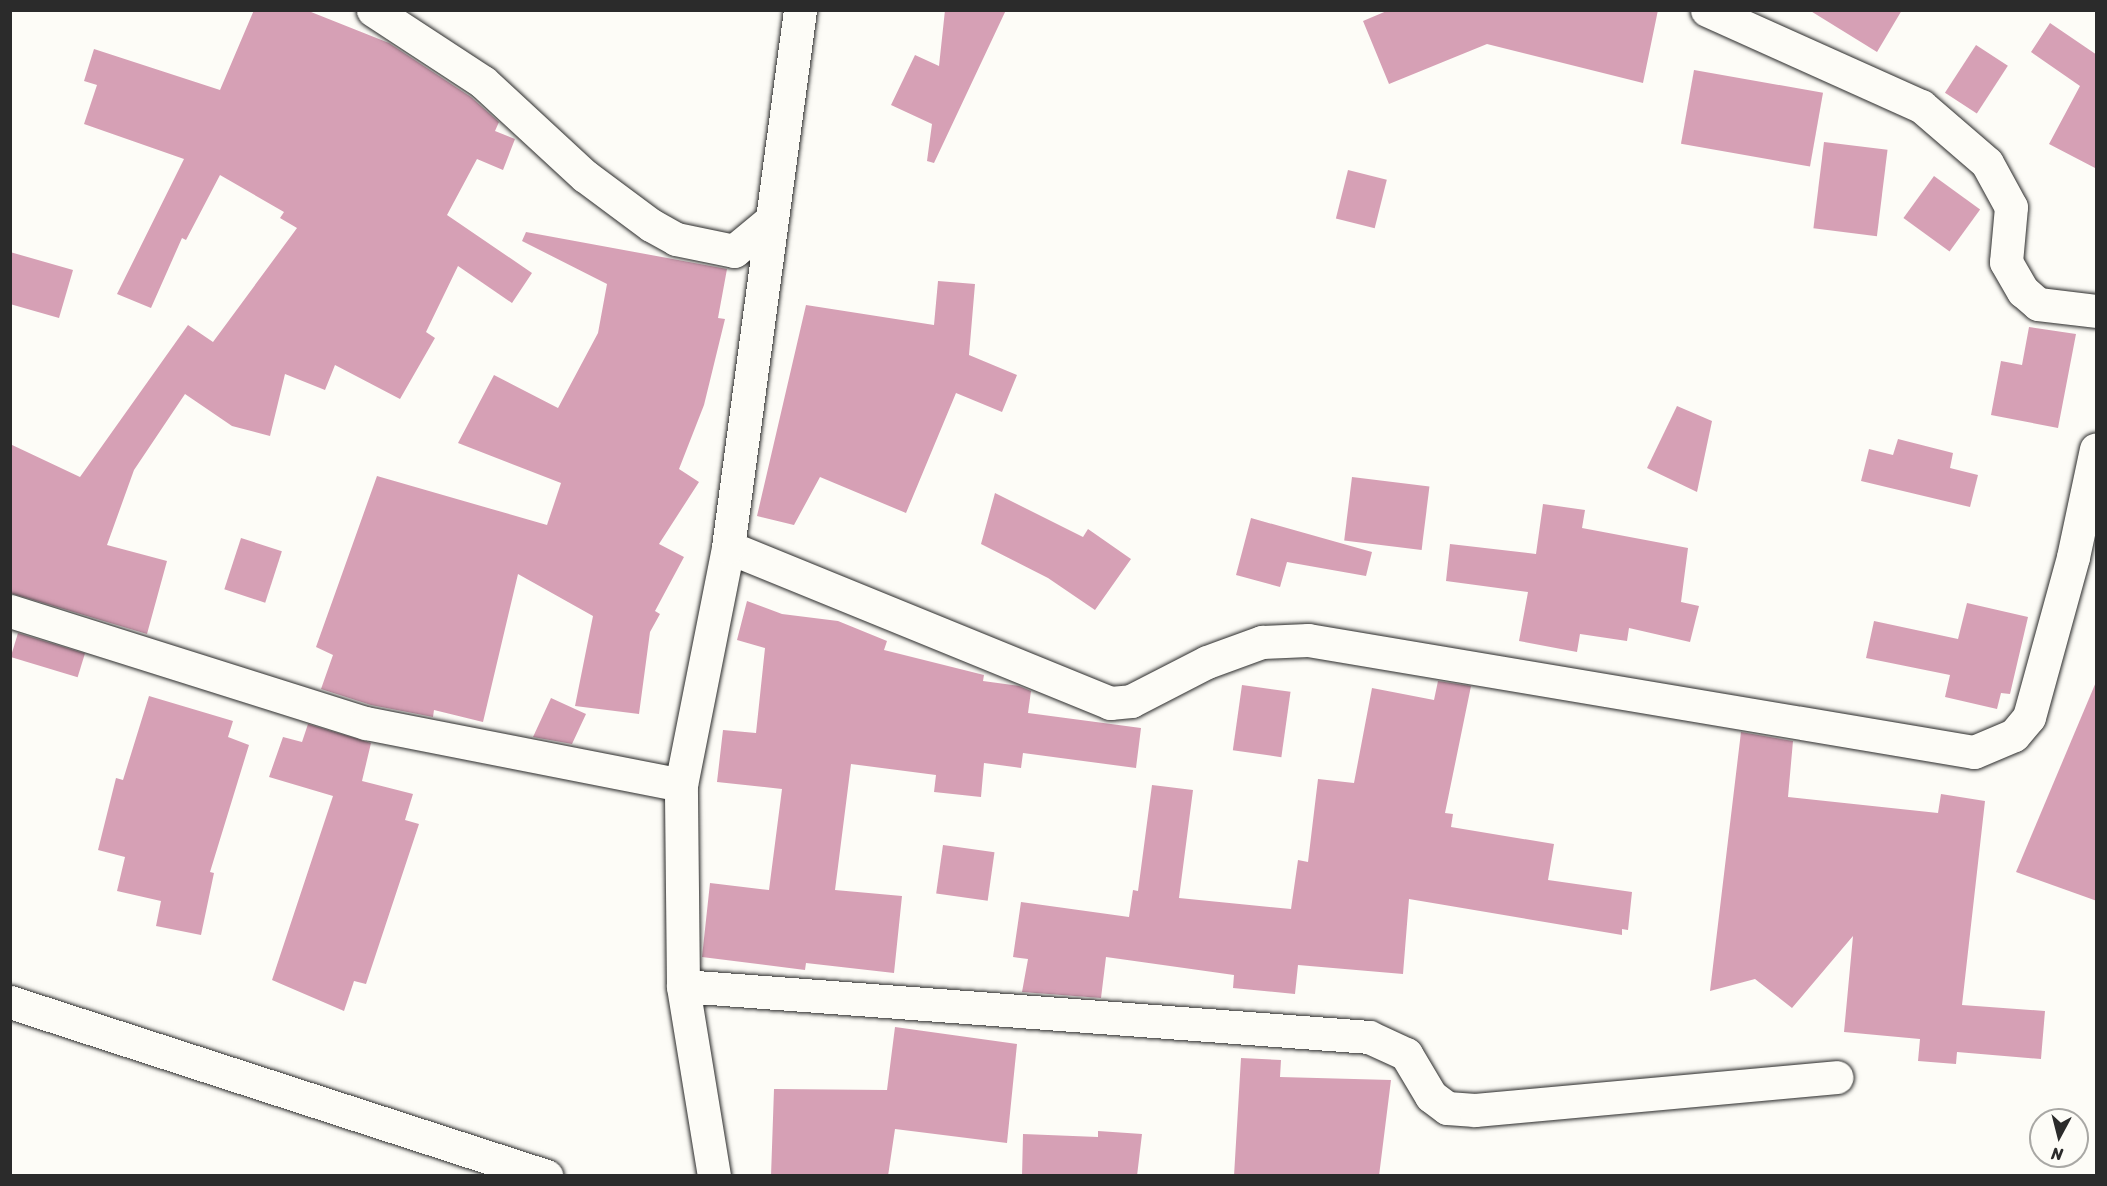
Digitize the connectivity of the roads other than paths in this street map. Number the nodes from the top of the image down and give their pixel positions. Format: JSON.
{"nodes":[{"id":1,"x":373,"y":10,"type":"edge"},
{"id":2,"x":800,"y":10,"type":"edge"},
{"id":3,"x":1707,"y":10,"type":"edge"},
{"id":4,"x":769,"y":222,"type":"junction"},
{"id":5,"x":2097,"y":311,"type":"edge"},
{"id":6,"x":2097,"y":449,"type":"edge"},
{"id":7,"x":728,"y":547,"type":"junction"},
{"id":8,"x":10,"y":611,"type":"edge"},
{"id":9,"x":681,"y":785,"type":"junction"},
{"id":10,"x":683,"y":986,"type":"junction"},
{"id":11,"x":10,"y":1002,"type":"edge"},
{"id":12,"x":1836,"y":1077,"type":"dead end"},
{"id":13,"x":546,"y":1176,"type":"edge"},
{"id":14,"x":714,"y":1176,"type":"edge"}],
"edges":[{"from":1,"to":4,"type":"street"},
{"from":2,"to":4,"type":"street"},
{"from":3,"to":5,"type":"street"},
{"from":4,"to":7,"type":"street"},
{"from":6,"to":7,"type":"street"},
{"from":7,"to":9,"type":"street"},
{"from":8,"to":9,"type":"street"},
{"from":9,"to":10,"type":"street"},
{"from":10,"to":12,"type":"street"},
{"from":10,"to":14,"type":"street"},
{"from":11,"to":13,"type":"street"}]}
